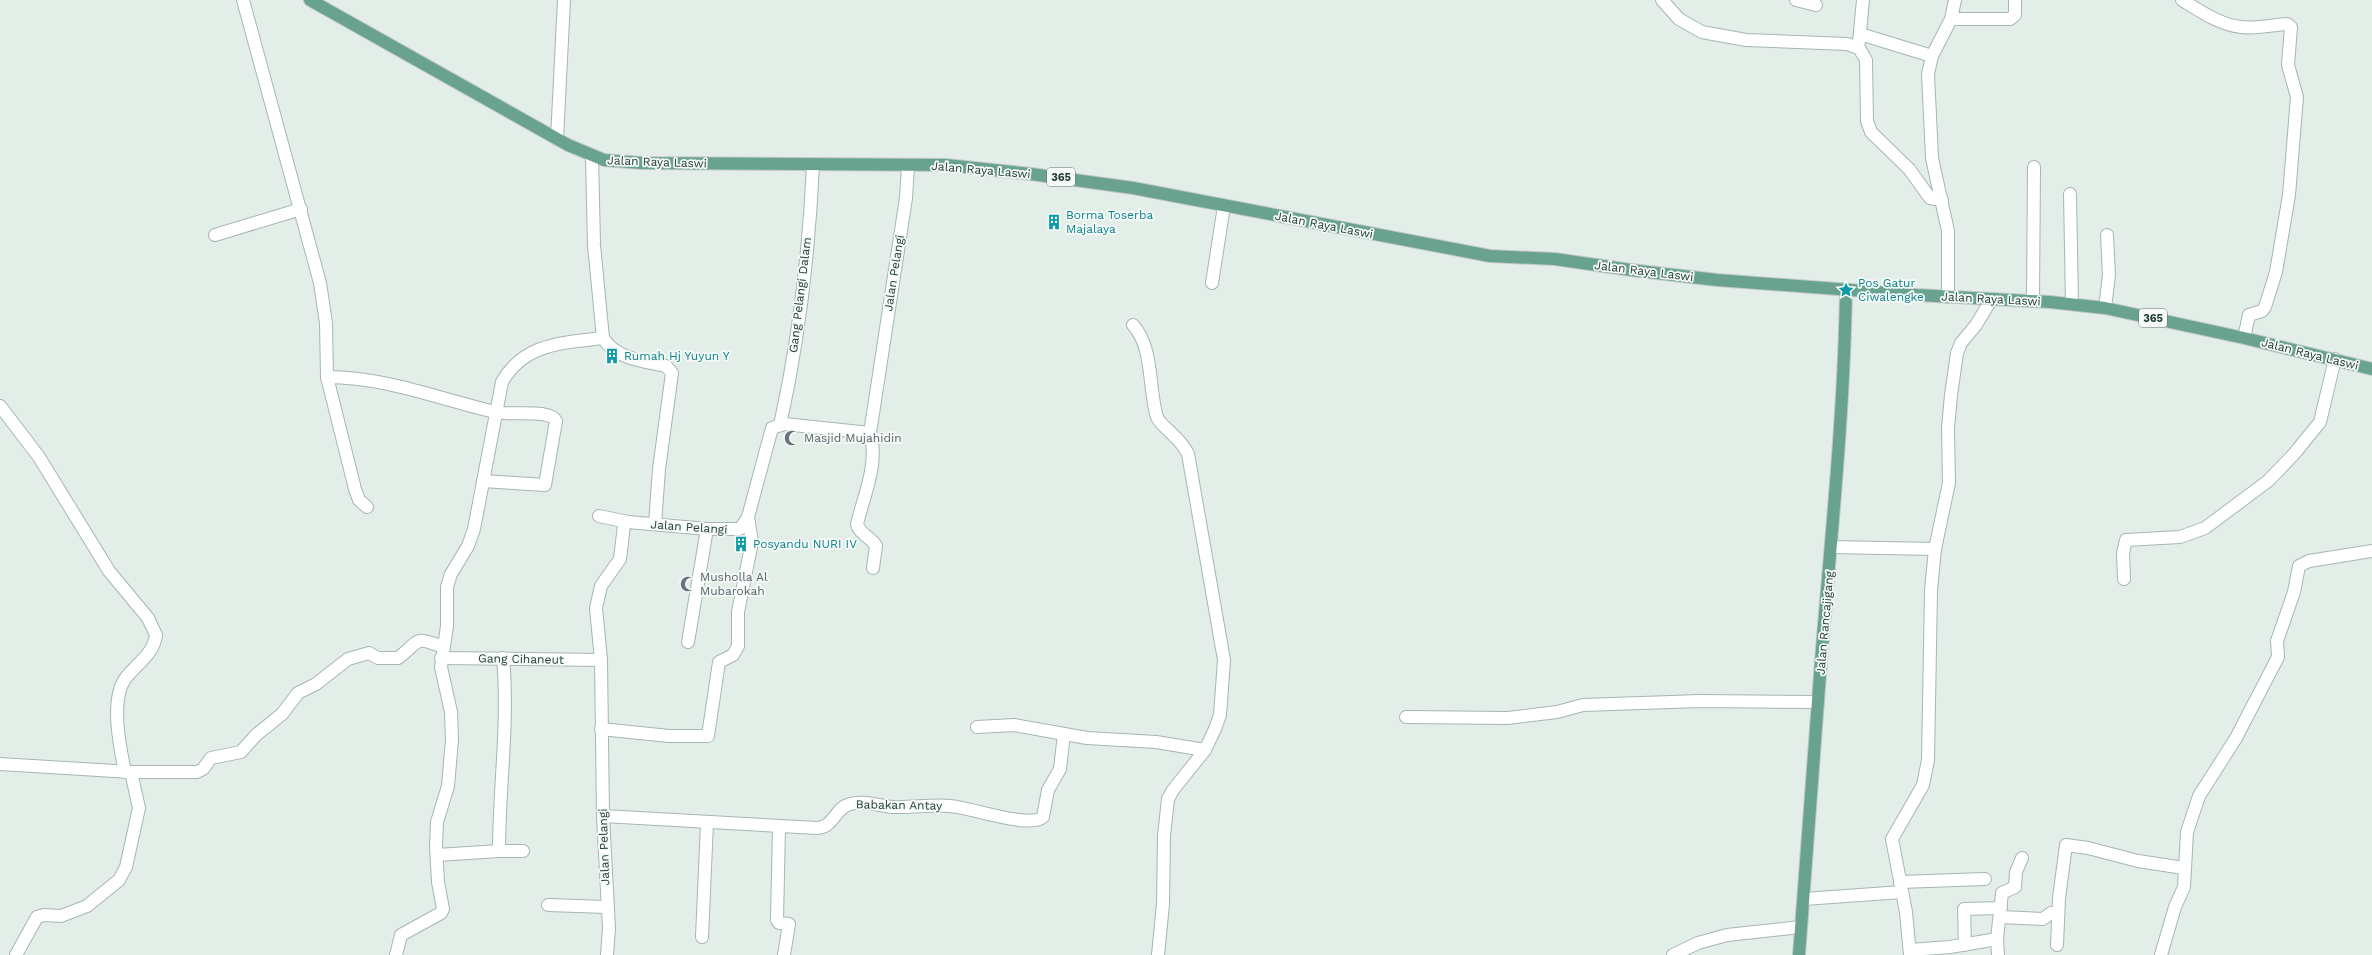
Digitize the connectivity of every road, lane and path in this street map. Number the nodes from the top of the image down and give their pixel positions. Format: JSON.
{"nodes":[{"id":1,"x":243,"y":0,"type":"edge"},
{"id":2,"x":310,"y":0,"type":"edge"},
{"id":3,"x":564,"y":0,"type":"edge"},
{"id":4,"x":1662,"y":0,"type":"edge"},
{"id":5,"x":1796,"y":0,"type":"edge"},
{"id":6,"x":1863,"y":0,"type":"edge"},
{"id":7,"x":1955,"y":0,"type":"edge"},
{"id":8,"x":2015,"y":0,"type":"edge"},
{"id":9,"x":2182,"y":0,"type":"edge"},
{"id":10,"x":1816,"y":5,"type":"dead end"},
{"id":11,"x":1950,"y":19,"type":"junction"},
{"id":12,"x":1859,"y":41,"type":"junction"},
{"id":13,"x":1932,"y":56,"type":"junction"},
{"id":14,"x":557,"y":139,"type":"junction"},
{"id":15,"x":592,"y":156,"type":"junction"},
{"id":16,"x":812,"y":165,"type":"junction"},
{"id":17,"x":908,"y":166,"type":"junction"},
{"id":18,"x":2034,"y":168,"type":"dead end"},
{"id":19,"x":2070,"y":194,"type":"dead end"},
{"id":20,"x":1938,"y":200,"type":"junction"},
{"id":21,"x":1224,"y":206,"type":"junction"},
{"id":22,"x":301,"y":209,"type":"junction"},
{"id":23,"x":215,"y":234,"type":"dead end"},
{"id":24,"x":2107,"y":234,"type":"dead end"},
{"id":25,"x":1212,"y":283,"type":"dead end"},
{"id":26,"x":1846,"y":290,"type":"junction"},
{"id":27,"x":1948,"y":297,"type":"junction"},
{"id":28,"x":1991,"y":300,"type":"junction"},
{"id":29,"x":2033,"y":301,"type":"junction"},
{"id":30,"x":2072,"y":304,"type":"junction"},
{"id":31,"x":2105,"y":308,"type":"junction"},
{"id":32,"x":1133,"y":325,"type":"dead end"},
{"id":33,"x":603,"y":338,"type":"junction"},
{"id":34,"x":2244,"y":338,"type":"junction"},
{"id":35,"x":2336,"y":360,"type":"junction"},
{"id":36,"x":2372,"y":369,"type":"edge"},
{"id":37,"x":327,"y":377,"type":"junction"},
{"id":38,"x":0,"y":406,"type":"edge"},
{"id":39,"x":496,"y":413,"type":"junction"},
{"id":40,"x":780,"y":425,"type":"junction"},
{"id":41,"x":870,"y":434,"type":"junction"},
{"id":42,"x":483,"y":481,"type":"junction"},
{"id":43,"x":367,"y":507,"type":"dead end"},
{"id":44,"x":599,"y":516,"type":"dead end"},
{"id":45,"x":748,"y":517,"type":"junction"},
{"id":46,"x":628,"y":522,"type":"junction"},
{"id":47,"x":655,"y":524,"type":"junction"},
{"id":48,"x":707,"y":529,"type":"junction"},
{"id":49,"x":1831,"y":547,"type":"junction"},
{"id":50,"x":1935,"y":549,"type":"junction"},
{"id":51,"x":2372,"y":551,"type":"edge"},
{"id":52,"x":873,"y":568,"type":"dead end"},
{"id":53,"x":2124,"y":579,"type":"dead end"},
{"id":54,"x":688,"y":642,"type":"dead end"},
{"id":55,"x":442,"y":653,"type":"junction"},
{"id":56,"x":503,"y":658,"type":"junction"},
{"id":57,"x":601,"y":660,"type":"junction"},
{"id":58,"x":1818,"y":702,"type":"junction"},
{"id":59,"x":1406,"y":717,"type":"dead end"},
{"id":60,"x":977,"y":727,"type":"dead end"},
{"id":61,"x":601,"y":729,"type":"junction"},
{"id":62,"x":1064,"y":734,"type":"junction"},
{"id":63,"x":1205,"y":750,"type":"junction"},
{"id":64,"x":0,"y":764,"type":"edge"},
{"id":65,"x":128,"y":772,"type":"junction"},
{"id":66,"x":603,"y":816,"type":"junction"},
{"id":67,"x":707,"y":823,"type":"junction"},
{"id":68,"x":779,"y":827,"type":"junction"},
{"id":69,"x":500,"y":851,"type":"junction"},
{"id":70,"x":523,"y":851,"type":"dead end"},
{"id":71,"x":437,"y":855,"type":"junction"},
{"id":72,"x":2022,"y":858,"type":"dead end"},
{"id":73,"x":2184,"y":868,"type":"junction"},
{"id":74,"x":1985,"y":879,"type":"dead end"},
{"id":75,"x":1896,"y":890,"type":"junction"},
{"id":76,"x":1804,"y":899,"type":"junction"},
{"id":77,"x":548,"y":905,"type":"dead end"},
{"id":78,"x":607,"y":907,"type":"junction"},
{"id":79,"x":2000,"y":912,"type":"junction"},
{"id":80,"x":2058,"y":913,"type":"junction"},
{"id":81,"x":1801,"y":927,"type":"junction"},
{"id":82,"x":702,"y":937,"type":"dead end"},
{"id":83,"x":1997,"y":939,"type":"junction"},
{"id":84,"x":1965,"y":945,"type":"junction"},
{"id":85,"x":2058,"y":945,"type":"dead end"},
{"id":86,"x":1910,"y":953,"type":"edge"},
{"id":87,"x":16,"y":955,"type":"edge"},
{"id":88,"x":396,"y":955,"type":"edge"},
{"id":89,"x":607,"y":955,"type":"edge"},
{"id":90,"x":784,"y":955,"type":"edge"},
{"id":91,"x":1158,"y":955,"type":"edge"},
{"id":92,"x":1673,"y":955,"type":"edge"},
{"id":93,"x":1799,"y":955,"type":"edge"},
{"id":94,"x":1998,"y":955,"type":"edge"},
{"id":95,"x":2161,"y":955,"type":"edge"}],
"edges":[{"from":1,"to":22,"type":"street"},
{"from":2,"to":14,"type":"main road","name":"Jalan Raya Laswi","number":"365"},
{"from":3,"to":14,"type":"street"},
{"from":4,"to":12,"type":"street"},
{"from":5,"to":10,"type":"street"},
{"from":6,"to":12,"type":"street"},
{"from":7,"to":11,"type":"street"},
{"from":8,"to":11,"type":"street"},
{"from":9,"to":34,"type":"street"},
{"from":11,"to":13,"type":"street"},
{"from":12,"to":13,"type":"street"},
{"from":12,"to":20,"type":"street"},
{"from":13,"to":20,"type":"street"},
{"from":14,"to":15,"type":"main road","name":"Jalan Raya Laswi","number":"365"},
{"from":15,"to":16,"type":"main road","name":"Jalan Raya Laswi","number":"365"},
{"from":15,"to":33,"type":"street"},
{"from":16,"to":17,"type":"main road","name":"Jalan Raya Laswi","number":"365"},
{"from":16,"to":40,"type":"street","name":"Gang Pelangi Dalam"},
{"from":17,"to":21,"type":"main road","name":"Jalan Raya Laswi","number":"365"},
{"from":17,"to":41,"type":"street","name":"Jalan Pelangi"},
{"from":18,"to":29,"type":"street"},
{"from":19,"to":30,"type":"street"},
{"from":20,"to":27,"type":"street"},
{"from":21,"to":25,"type":"street"},
{"from":21,"to":26,"type":"main road","name":"Jalan Raya Laswi","number":"365"},
{"from":22,"to":23,"type":"street"},
{"from":22,"to":37,"type":"street"},
{"from":24,"to":31,"type":"street"},
{"from":26,"to":27,"type":"main road","name":"Jalan Raya Laswi","number":"365"},
{"from":26,"to":49,"type":"main road","name":"Jalan Rancajigang"},
{"from":27,"to":28,"type":"main road","name":"Jalan Raya Laswi","number":"365"},
{"from":28,"to":29,"type":"main road","name":"Jalan Raya Laswi","number":"365"},
{"from":28,"to":50,"type":"street"},
{"from":29,"to":30,"type":"main road","name":"Jalan Raya Laswi","number":"365"},
{"from":30,"to":31,"type":"main road","name":"Jalan Raya Laswi","number":"365"},
{"from":31,"to":34,"type":"main road","name":"Jalan Raya Laswi","number":"365"},
{"from":32,"to":63,"type":"street"},
{"from":33,"to":39,"type":"street"},
{"from":33,"to":47,"type":"street"},
{"from":34,"to":35,"type":"main road","name":"Jalan Raya Laswi","number":"365"},
{"from":35,"to":36,"type":"main road","name":"Jalan Raya Laswi","number":"365"},
{"from":35,"to":53,"type":"street"},
{"from":37,"to":39,"type":"street"},
{"from":37,"to":43,"type":"street"},
{"from":38,"to":65,"type":"street"},
{"from":39,"to":42,"type":"street"},
{"from":39,"to":42,"type":"street"},
{"from":40,"to":41,"type":"street"},
{"from":40,"to":45,"type":"street"},
{"from":41,"to":52,"type":"street","name":"Jalan Pelangi"},
{"from":42,"to":55,"type":"street"},
{"from":44,"to":46,"type":"street"},
{"from":45,"to":48,"type":"street","name":"Jalan Pelangi"},
{"from":45,"to":61,"type":"street"},
{"from":46,"to":47,"type":"street","name":"Jalan Pelangi"},
{"from":46,"to":57,"type":"street","name":"Jalan Pelangi"},
{"from":47,"to":48,"type":"street","name":"Jalan Pelangi"},
{"from":48,"to":54,"type":"street"},
{"from":49,"to":50,"type":"street"},
{"from":49,"to":58,"type":"main road","name":"Jalan Rancajigang"},
{"from":50,"to":75,"type":"street"},
{"from":51,"to":73,"type":"street"},
{"from":55,"to":56,"type":"street","name":"Gang Cihaneut"},
{"from":55,"to":65,"type":"street"},
{"from":55,"to":71,"type":"street"},
{"from":56,"to":57,"type":"street","name":"Gang Cihaneut"},
{"from":56,"to":69,"type":"street"},
{"from":57,"to":61,"type":"street","name":"Jalan Pelangi"},
{"from":58,"to":59,"type":"street"},
{"from":58,"to":76,"type":"main road","name":"Jalan Rancajigang"},
{"from":60,"to":62,"type":"street"},
{"from":61,"to":66,"type":"street","name":"Jalan Pelangi"},
{"from":62,"to":63,"type":"street"},
{"from":62,"to":68,"type":"street","name":"Babakan Antay"},
{"from":63,"to":91,"type":"street"},
{"from":64,"to":65,"type":"street"},
{"from":65,"to":87,"type":"street"},
{"from":66,"to":67,"type":"street","name":"Babakan Antay"},
{"from":66,"to":78,"type":"street","name":"Jalan Pelangi"},
{"from":67,"to":68,"type":"street","name":"Babakan Antay"},
{"from":67,"to":82,"type":"street"},
{"from":68,"to":90,"type":"street"},
{"from":69,"to":70,"type":"street"},
{"from":69,"to":71,"type":"street"},
{"from":71,"to":88,"type":"street"},
{"from":72,"to":79,"type":"street"},
{"from":73,"to":80,"type":"street"},
{"from":73,"to":95,"type":"street"},
{"from":74,"to":75,"type":"street"},
{"from":75,"to":76,"type":"street"},
{"from":75,"to":86,"type":"street"},
{"from":76,"to":81,"type":"main road","name":"Jalan Rancajigang"},
{"from":77,"to":78,"type":"street"},
{"from":78,"to":89,"type":"street","name":"Jalan Pelangi"},
{"from":79,"to":80,"type":"street"},
{"from":79,"to":83,"type":"street"},
{"from":79,"to":84,"type":"street"},
{"from":80,"to":85,"type":"street"},
{"from":81,"to":92,"type":"street"},
{"from":81,"to":93,"type":"main road","name":"Jalan Rancajigang"},
{"from":83,"to":84,"type":"street"},
{"from":83,"to":94,"type":"street"},
{"from":84,"to":86,"type":"street"}]}
